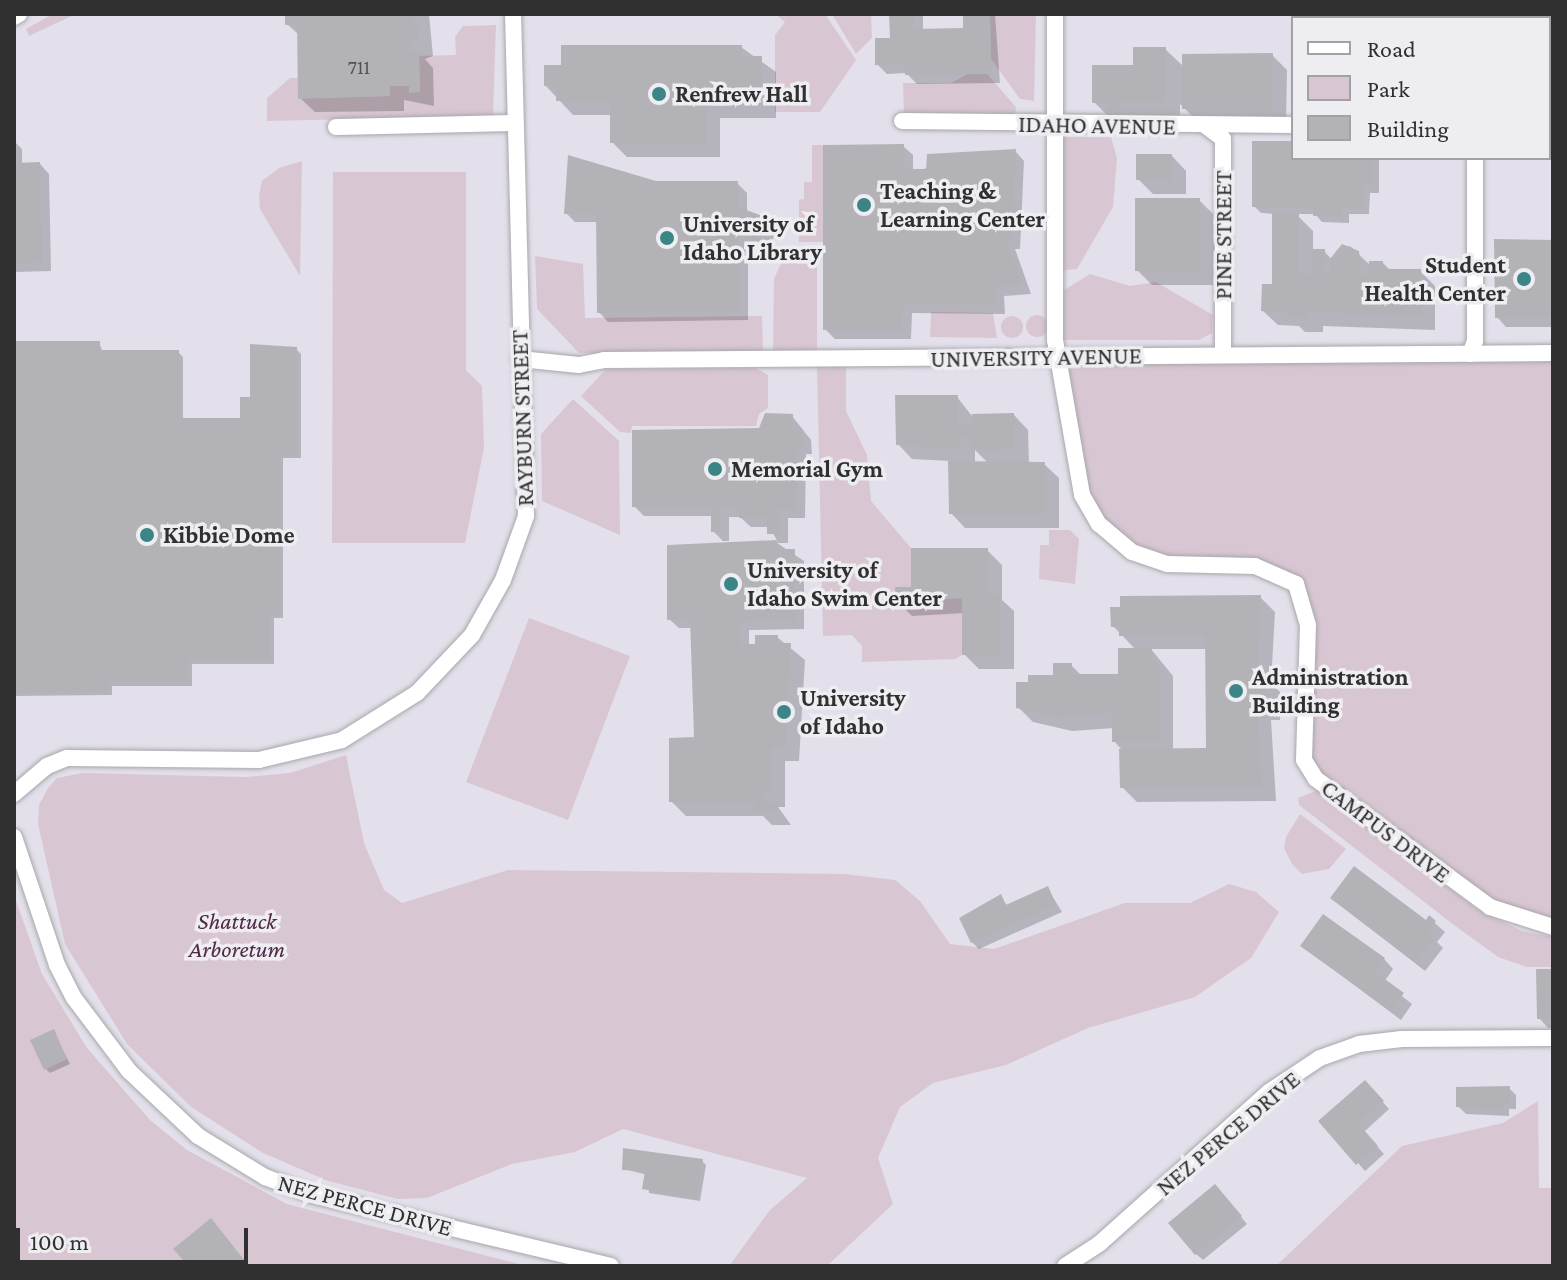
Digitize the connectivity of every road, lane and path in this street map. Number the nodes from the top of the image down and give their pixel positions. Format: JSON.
{"nodes":[{"id":1,"x":513,"y":14,"type":"edge"},
{"id":2,"x":1055,"y":14,"type":"edge"},
{"id":3,"x":902,"y":121,"type":"dead end"},
{"id":4,"x":515,"y":123,"type":"junction"},
{"id":5,"x":1051,"y":124,"type":"junction"},
{"id":6,"x":1291,"y":125,"type":"edge"},
{"id":7,"x":1206,"y":126,"type":"junction"},
{"id":8,"x":336,"y":127,"type":"dead end"},
{"id":9,"x":1475,"y":160,"type":"edge"},
{"id":10,"x":1223,"y":353,"type":"junction"},
{"id":11,"x":1553,"y":353,"type":"edge"},
{"id":12,"x":1470,"y":354,"type":"junction"},
{"id":13,"x":1059,"y":356,"type":"junction"},
{"id":14,"x":520,"y":359,"type":"junction"},
{"id":15,"x":14,"y":794,"type":"edge"},
{"id":16,"x":14,"y":837,"type":"edge"},
{"id":17,"x":1553,"y":927,"type":"edge"},
{"id":18,"x":1553,"y":1038,"type":"edge"},
{"id":19,"x":611,"y":1266,"type":"edge"},
{"id":20,"x":1065,"y":1266,"type":"edge"}],
"edges":[{"from":1,"to":4,"type":"street","name":"RAYBURN STREET"},
{"from":2,"to":5,"type":"street","name":"CAMPUS DRIVE"},
{"from":3,"to":5,"type":"street","name":"IDAHO AVENUE"},
{"from":4,"to":8,"type":"street"},
{"from":4,"to":14,"type":"street","name":"RAYBURN STREET"},
{"from":5,"to":7,"type":"street","name":"IDAHO AVENUE"},
{"from":5,"to":13,"type":"street","name":"CAMPUS DRIVE"},
{"from":6,"to":7,"type":"street","name":"IDAHO AVENUE"},
{"from":7,"to":10,"type":"street","name":"PINE STREET"},
{"from":9,"to":12,"type":"street"},
{"from":10,"to":12,"type":"street","name":"UNIVERSITY AVENUE"},
{"from":10,"to":13,"type":"street","name":"UNIVERSITY AVENUE"},
{"from":11,"to":12,"type":"street","name":"UNIVERSITY AVENUE"},
{"from":13,"to":14,"type":"street","name":"UNIVERSITY AVENUE"},
{"from":13,"to":17,"type":"street","name":"CAMPUS DRIVE"},
{"from":14,"to":15,"type":"street","name":"RAYBURN STREET"},
{"from":16,"to":19,"type":"street","name":"NEZ PERCE DRIVE"},
{"from":18,"to":20,"type":"street","name":"NEZ PERCE DRIVE"}]}
